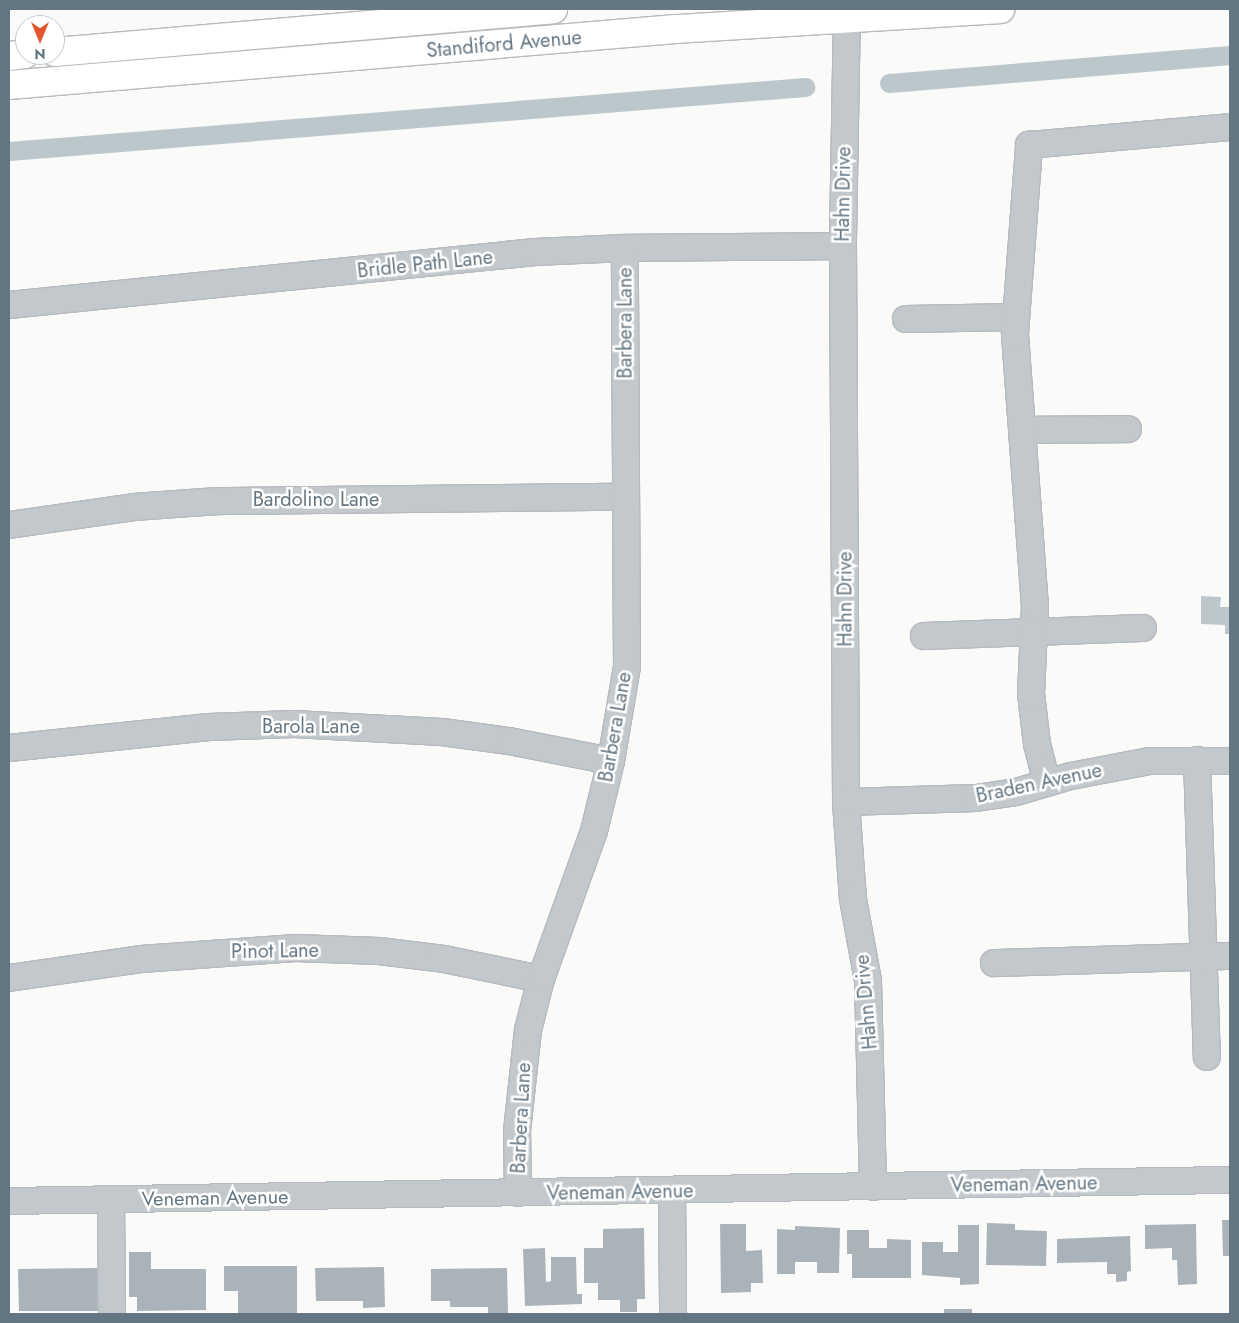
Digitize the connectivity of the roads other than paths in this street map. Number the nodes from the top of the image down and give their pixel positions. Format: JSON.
{"nodes":[{"id":1,"x":553,"y":9,"type":"edge"},
{"id":2,"x":1000,"y":9,"type":"edge"},
{"id":3,"x":847,"y":14,"type":"edge"},
{"id":4,"x":65,"y":51,"type":"edge"},
{"id":5,"x":9,"y":85,"type":"edge"},
{"id":6,"x":1230,"y":127,"type":"edge"},
{"id":7,"x":843,"y":246,"type":"junction"},
{"id":8,"x":625,"y":248,"type":"junction"},
{"id":9,"x":9,"y":305,"type":"edge"},
{"id":10,"x":1016,"y":317,"type":"junction"},
{"id":11,"x":906,"y":319,"type":"dead end"},
{"id":12,"x":1128,"y":429,"type":"dead end"},
{"id":13,"x":1022,"y":430,"type":"junction"},
{"id":14,"x":626,"y":497,"type":"junction"},
{"id":15,"x":9,"y":525,"type":"edge"},
{"id":16,"x":1143,"y":628,"type":"dead end"},
{"id":17,"x":1034,"y":633,"type":"junction"},
{"id":18,"x":924,"y":636,"type":"dead end"},
{"id":19,"x":9,"y":748,"type":"edge"},
{"id":20,"x":1197,"y":760,"type":"junction"},
{"id":21,"x":612,"y":761,"type":"junction"},
{"id":22,"x":1230,"y":761,"type":"edge"},
{"id":23,"x":1047,"y":783,"type":"junction"},
{"id":24,"x":846,"y":802,"type":"junction"},
{"id":25,"x":1230,"y":956,"type":"edge"},
{"id":26,"x":1204,"y":957,"type":"junction"},
{"id":27,"x":994,"y":964,"type":"dead end"},
{"id":28,"x":9,"y":978,"type":"edge"},
{"id":29,"x":541,"y":979,"type":"junction"},
{"id":30,"x":1207,"y":1057,"type":"dead end"},
{"id":31,"x":1230,"y":1180,"type":"edge"},
{"id":32,"x":873,"y":1187,"type":"junction"},
{"id":33,"x":672,"y":1191,"type":"junction"},
{"id":34,"x":518,"y":1193,"type":"junction"},
{"id":35,"x":112,"y":1200,"type":"junction"},
{"id":36,"x":9,"y":1202,"type":"edge"},
{"id":37,"x":112,"y":1314,"type":"edge"},
{"id":38,"x":673,"y":1314,"type":"edge"}],
"edges":[{"from":1,"to":4,"type":"main road","name":"Standiford Avenue"},
{"from":2,"to":3,"type":"main road","name":"Standiford Avenue"},
{"from":3,"to":5,"type":"main road","name":"Standiford Avenue"},
{"from":3,"to":7,"type":"street","name":"Hahn Drive"},
{"from":6,"to":10,"type":"street"},
{"from":7,"to":8,"type":"street","name":"Bridle Path Lane"},
{"from":7,"to":24,"type":"street","name":"Hahn Drive"},
{"from":8,"to":9,"type":"street","name":"Bridle Path Lane"},
{"from":8,"to":14,"type":"street","name":"Barbera Lane"},
{"from":10,"to":11,"type":"street"},
{"from":10,"to":13,"type":"street"},
{"from":12,"to":13,"type":"street"},
{"from":13,"to":17,"type":"street"},
{"from":14,"to":15,"type":"street","name":"Bardolino Lane"},
{"from":14,"to":21,"type":"street","name":"Barbera Lane"},
{"from":16,"to":17,"type":"street"},
{"from":17,"to":18,"type":"street"},
{"from":17,"to":23,"type":"street"},
{"from":19,"to":21,"type":"street","name":"Barola Lane"},
{"from":20,"to":22,"type":"street","name":"Braden Avenue"},
{"from":20,"to":23,"type":"street","name":"Braden Avenue"},
{"from":20,"to":26,"type":"street"},
{"from":21,"to":29,"type":"street","name":"Barbera Lane"},
{"from":23,"to":24,"type":"street","name":"Braden Avenue"},
{"from":24,"to":32,"type":"street","name":"Hahn Drive"},
{"from":25,"to":26,"type":"street"},
{"from":26,"to":27,"type":"street"},
{"from":26,"to":30,"type":"street"},
{"from":28,"to":29,"type":"street","name":"Pinot Lane"},
{"from":29,"to":34,"type":"street","name":"Barbera Lane"},
{"from":31,"to":32,"type":"street","name":"Veneman Avenue"},
{"from":32,"to":33,"type":"street","name":"Veneman Avenue"},
{"from":33,"to":34,"type":"street","name":"Veneman Avenue"},
{"from":33,"to":38,"type":"street"},
{"from":34,"to":35,"type":"street","name":"Veneman Avenue"},
{"from":35,"to":36,"type":"street","name":"Veneman Avenue"},
{"from":35,"to":37,"type":"street"}]}
